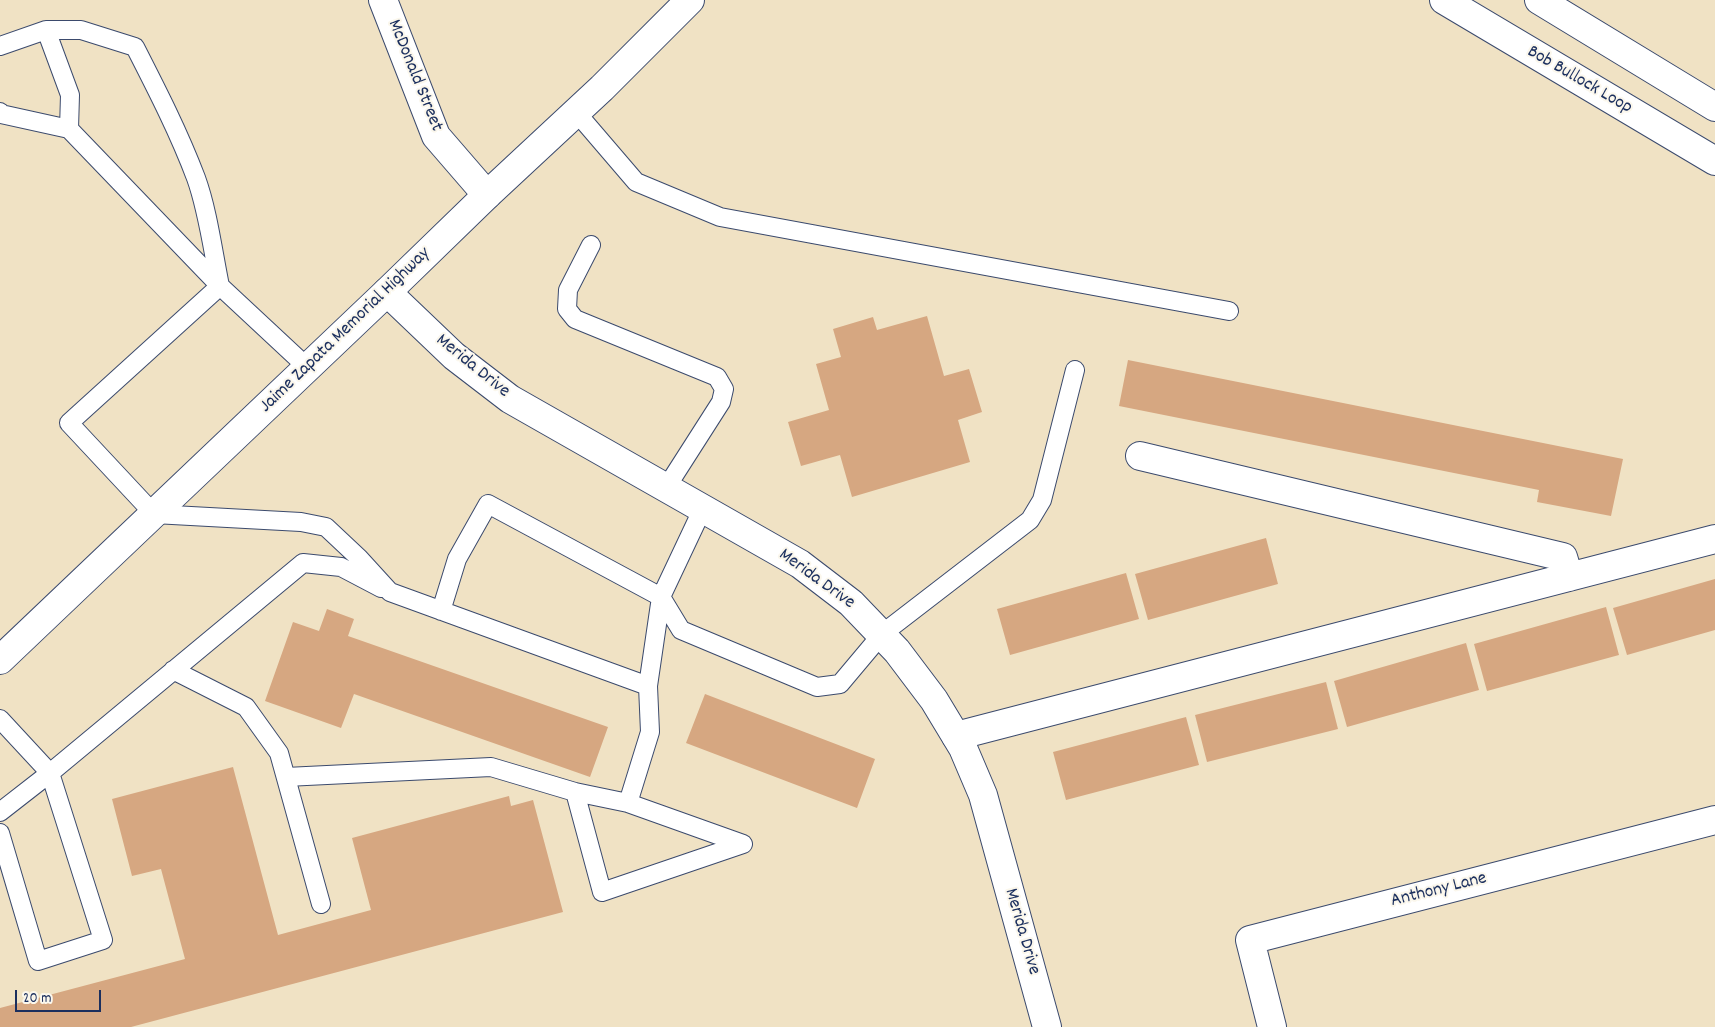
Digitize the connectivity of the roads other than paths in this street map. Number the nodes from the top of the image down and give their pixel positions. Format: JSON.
{"nodes":[{"id":1,"x":383,"y":0,"type":"edge"},
{"id":2,"x":690,"y":0,"type":"edge"},
{"id":3,"x":1444,"y":0,"type":"edge"},
{"id":4,"x":1539,"y":0,"type":"edge"},
{"id":5,"x":46,"y":30,"type":"junction"},
{"id":6,"x":0,"y":46,"type":"edge"},
{"id":7,"x":1715,"y":107,"type":"edge"},
{"id":8,"x":0,"y":112,"type":"edge"},
{"id":9,"x":576,"y":112,"type":"junction"},
{"id":10,"x":69,"y":129,"type":"junction"},
{"id":11,"x":1715,"y":161,"type":"edge"},
{"id":12,"x":487,"y":195,"type":"junction"},
{"id":13,"x":591,"y":245,"type":"dead end"},
{"id":14,"x":220,"y":286,"type":"junction"},
{"id":15,"x":387,"y":292,"type":"junction"},
{"id":16,"x":1229,"y":311,"type":"dead end"},
{"id":17,"x":308,"y":368,"type":"junction"},
{"id":18,"x":1075,"y":370,"type":"dead end"},
{"id":19,"x":1140,"y":456,"type":"dead end"},
{"id":20,"x":666,"y":488,"type":"junction"},
{"id":21,"x":703,"y":508,"type":"junction"},
{"id":22,"x":154,"y":514,"type":"junction"},
{"id":23,"x":1715,"y":539,"type":"edge"},
{"id":24,"x":1569,"y":577,"type":"junction"},
{"id":25,"x":390,"y":592,"type":"junction"},
{"id":26,"x":661,"y":597,"type":"junction"},
{"id":27,"x":441,"y":611,"type":"junction"},
{"id":28,"x":882,"y":634,"type":"junction"},
{"id":29,"x":0,"y":660,"type":"edge"},
{"id":30,"x":173,"y":670,"type":"junction"},
{"id":31,"x":648,"y":686,"type":"junction"},
{"id":32,"x":0,"y":719,"type":"edge"},
{"id":33,"x":956,"y":736,"type":"junction"},
{"id":34,"x":50,"y":773,"type":"junction"},
{"id":35,"x":286,"y":777,"type":"junction"},
{"id":36,"x":575,"y":792,"type":"junction"},
{"id":37,"x":628,"y":803,"type":"junction"},
{"id":38,"x":0,"y":812,"type":"edge"},
{"id":39,"x":1715,"y":820,"type":"edge"},
{"id":40,"x":0,"y":833,"type":"edge"},
{"id":41,"x":321,"y":904,"type":"dead end"},
{"id":42,"x":1047,"y":1027,"type":"edge"},
{"id":43,"x":1272,"y":1027,"type":"edge"}],
"edges":[{"from":1,"to":12,"type":"main road","name":"McDonald Street"},
{"from":2,"to":9,"type":"main road","name":"Jaime Zapata Memorial Highway"},
{"from":3,"to":11,"type":"main road","name":"Bob Bullock Loop"},
{"from":4,"to":7,"type":"main road"},
{"from":5,"to":6,"type":"lane"},
{"from":5,"to":10,"type":"lane"},
{"from":5,"to":14,"type":"lane"},
{"from":8,"to":10,"type":"lane"},
{"from":9,"to":12,"type":"main road","name":"Jaime Zapata Memorial Highway"},
{"from":9,"to":16,"type":"lane"},
{"from":10,"to":14,"type":"lane"},
{"from":12,"to":15,"type":"main road","name":"Jaime Zapata Memorial Highway"},
{"from":13,"to":20,"type":"lane"},
{"from":14,"to":17,"type":"lane"},
{"from":14,"to":22,"type":"lane"},
{"from":15,"to":17,"type":"main road","name":"Jaime Zapata Memorial Highway"},
{"from":15,"to":20,"type":"main road","name":"Merida Drive"},
{"from":17,"to":22,"type":"main road","name":"Jaime Zapata Memorial Highway"},
{"from":18,"to":28,"type":"lane"},
{"from":19,"to":24,"type":"main road"},
{"from":20,"to":21,"type":"main road","name":"Merida Drive"},
{"from":21,"to":26,"type":"lane"},
{"from":21,"to":28,"type":"main road","name":"Merida Drive"},
{"from":22,"to":25,"type":"lane"},
{"from":22,"to":29,"type":"main road","name":"Jaime Zapata Memorial Highway"},
{"from":23,"to":24,"type":"main road"},
{"from":24,"to":33,"type":"main road"},
{"from":25,"to":27,"type":"lane"},
{"from":25,"to":30,"type":"lane"},
{"from":26,"to":27,"type":"lane"},
{"from":26,"to":28,"type":"lane"},
{"from":26,"to":31,"type":"lane"},
{"from":27,"to":31,"type":"lane"},
{"from":28,"to":33,"type":"main road","name":"Merida Drive"},
{"from":30,"to":34,"type":"lane"},
{"from":30,"to":35,"type":"lane"},
{"from":31,"to":37,"type":"lane"},
{"from":32,"to":34,"type":"lane"},
{"from":33,"to":42,"type":"main road","name":"Merida Drive"},
{"from":34,"to":38,"type":"lane"},
{"from":34,"to":40,"type":"lane"},
{"from":35,"to":36,"type":"lane"},
{"from":35,"to":41,"type":"lane"},
{"from":36,"to":37,"type":"lane"},
{"from":36,"to":37,"type":"lane"},
{"from":39,"to":43,"type":"main road","name":"Anthony Lane"}]}
